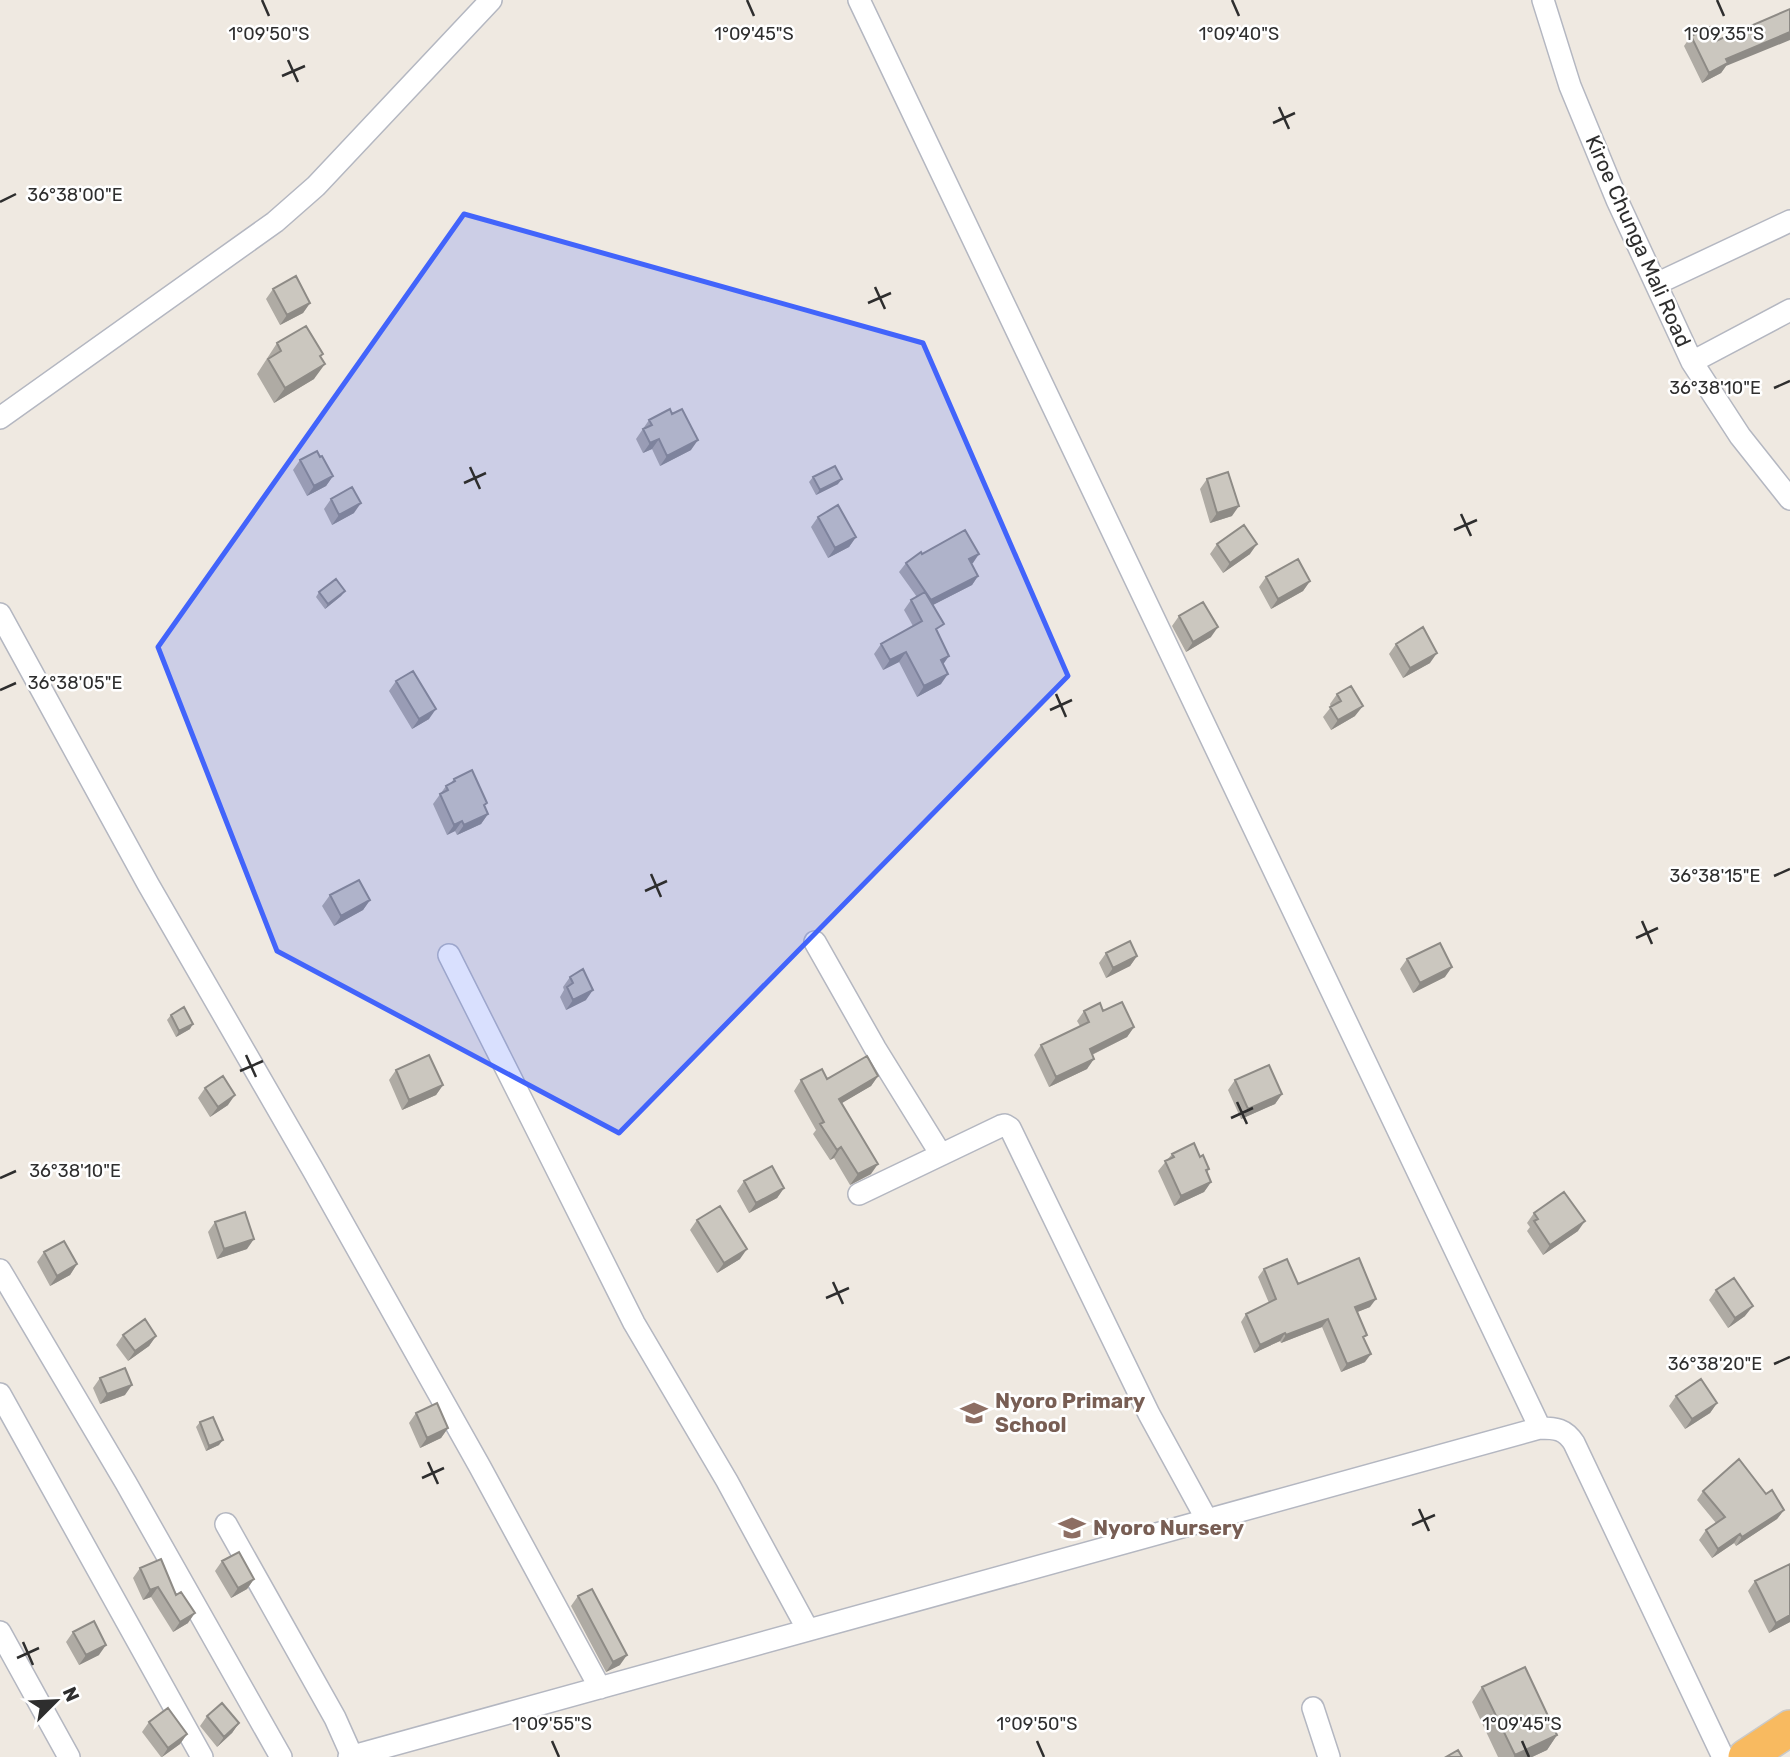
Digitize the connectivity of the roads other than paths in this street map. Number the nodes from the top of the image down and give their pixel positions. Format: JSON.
{"nodes":[{"id":1,"x":491,"y":0,"type":"edge"},
{"id":2,"x":859,"y":0,"type":"edge"},
{"id":3,"x":1543,"y":0,"type":"edge"},
{"id":4,"x":1790,"y":221,"type":"edge"},
{"id":5,"x":1656,"y":284,"type":"junction"},
{"id":6,"x":1790,"y":310,"type":"edge"},
{"id":7,"x":1692,"y":362,"type":"junction"},
{"id":8,"x":4,"y":412,"type":"edge"},
{"id":9,"x":1790,"y":499,"type":"edge"},
{"id":10,"x":0,"y":614,"type":"edge"},
{"id":11,"x":815,"y":942,"type":"dead end"},
{"id":12,"x":449,"y":955,"type":"dead end"},
{"id":13,"x":940,"y":1153,"type":"junction"},
{"id":14,"x":859,"y":1194,"type":"dead end"},
{"id":15,"x":0,"y":1270,"type":"edge"},
{"id":16,"x":0,"y":1394,"type":"edge"},
{"id":17,"x":1540,"y":1428,"type":"junction"},
{"id":18,"x":1207,"y":1520,"type":"junction"},
{"id":19,"x":226,"y":1524,"type":"dead end"},
{"id":20,"x":808,"y":1630,"type":"junction"},
{"id":21,"x":0,"y":1632,"type":"edge"},
{"id":22,"x":600,"y":1688,"type":"junction"},
{"id":23,"x":1313,"y":1708,"type":"dead end"},
{"id":24,"x":1790,"y":1728,"type":"edge"},
{"id":25,"x":69,"y":1757,"type":"edge"},
{"id":26,"x":202,"y":1757,"type":"edge"},
{"id":27,"x":281,"y":1757,"type":"edge"},
{"id":28,"x":351,"y":1757,"type":"edge"},
{"id":29,"x":1329,"y":1757,"type":"edge"},
{"id":30,"x":1723,"y":1757,"type":"edge"},
{"id":31,"x":1746,"y":1757,"type":"edge"}],
"edges":[{"from":1,"to":8,"type":"street"},
{"from":2,"to":17,"type":"street"},
{"from":3,"to":5,"type":"street","name":"Kiroe Chunga Mali Road"},
{"from":4,"to":5,"type":"street"},
{"from":5,"to":7,"type":"street","name":"Kiroe Chunga Mali Road"},
{"from":6,"to":7,"type":"street"},
{"from":7,"to":9,"type":"street","name":"Kiroe Chunga Mali Road"},
{"from":10,"to":22,"type":"street"},
{"from":11,"to":13,"type":"street"},
{"from":12,"to":20,"type":"street"},
{"from":13,"to":14,"type":"street"},
{"from":13,"to":18,"type":"street"},
{"from":15,"to":27,"type":"street"},
{"from":16,"to":26,"type":"street"},
{"from":17,"to":18,"type":"street"},
{"from":17,"to":30,"type":"street"},
{"from":18,"to":20,"type":"street"},
{"from":19,"to":28,"type":"street"},
{"from":20,"to":22,"type":"street"},
{"from":21,"to":25,"type":"street"},
{"from":22,"to":28,"type":"street"},
{"from":23,"to":29,"type":"street"},
{"from":24,"to":31,"type":"highway"}]}
